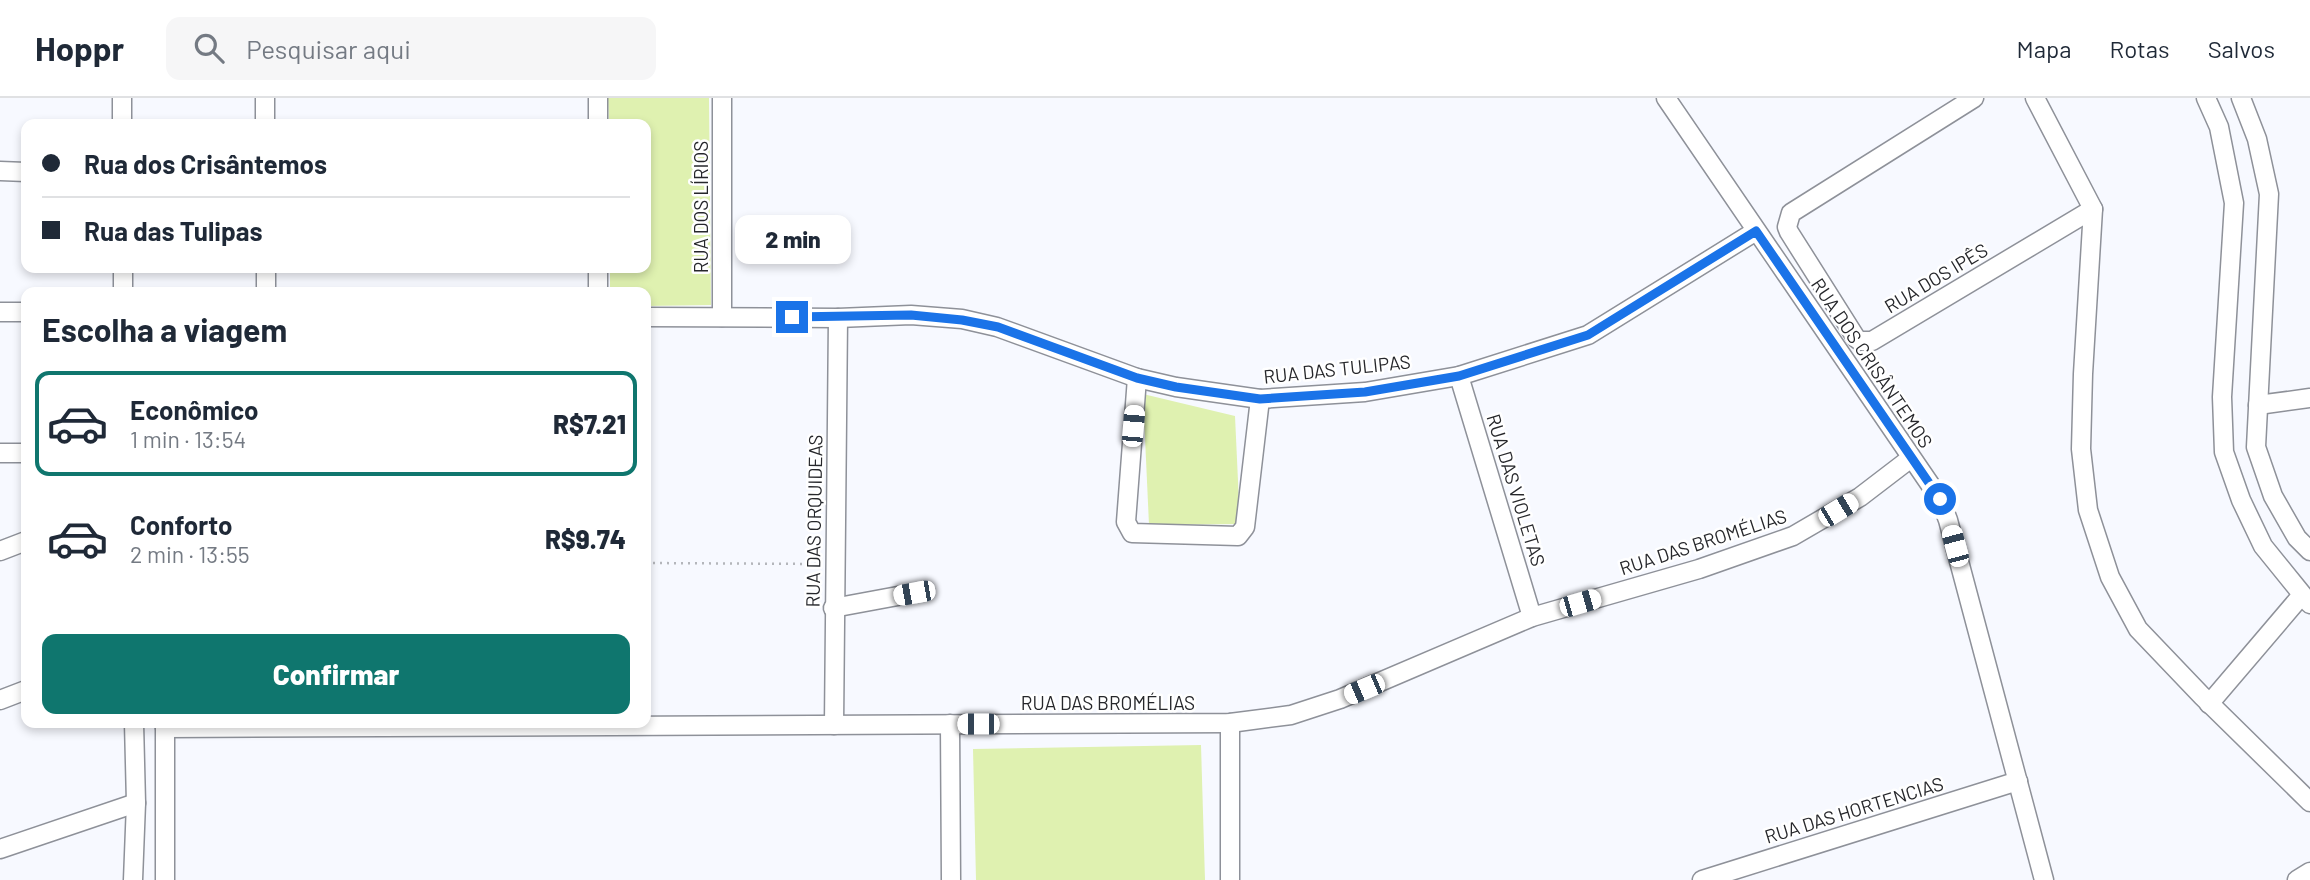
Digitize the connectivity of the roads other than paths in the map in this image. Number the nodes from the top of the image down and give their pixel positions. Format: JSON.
{"nodes":[{"id":1,"x":122,"y":98,"type":"edge"},
{"id":2,"x":265,"y":98,"type":"edge"},
{"id":3,"x":598,"y":98,"type":"edge"},
{"id":4,"x":722,"y":98,"type":"edge"},
{"id":5,"x":1666,"y":98,"type":"edge"},
{"id":6,"x":1974,"y":98,"type":"edge"},
{"id":7,"x":2035,"y":98,"type":"edge"},
{"id":8,"x":2206,"y":98,"type":"edge"},
{"id":9,"x":2241,"y":98,"type":"edge"},
{"id":10,"x":121,"y":119,"type":"edge"},
{"id":11,"x":265,"y":119,"type":"edge"},
{"id":12,"x":598,"y":119,"type":"edge"},
{"id":13,"x":0,"y":171,"type":"edge"},
{"id":14,"x":21,"y":172,"type":"edge"},
{"id":15,"x":2094,"y":209,"type":"junction"},
{"id":16,"x":1756,"y":231,"type":"junction"},
{"id":17,"x":0,"y":312,"type":"edge"},
{"id":18,"x":21,"y":312,"type":"edge"},
{"id":19,"x":651,"y":317,"type":"edge"},
{"id":20,"x":722,"y":317,"type":"junction"},
{"id":21,"x":838,"y":318,"type":"junction"},
{"id":22,"x":1459,"y":376,"type":"junction"},
{"id":23,"x":1137,"y":378,"type":"junction"},
{"id":24,"x":2310,"y":398,"type":"edge"},
{"id":25,"x":1260,"y":399,"type":"junction"},
{"id":26,"x":2258,"y":405,"type":"junction"},
{"id":27,"x":0,"y":453,"type":"edge"},
{"id":28,"x":21,"y":453,"type":"edge"},
{"id":29,"x":1911,"y":458,"type":"junction"},
{"id":30,"x":21,"y":543,"type":"edge"},
{"id":31,"x":0,"y":551,"type":"edge"},
{"id":32,"x":2310,"y":551,"type":"edge"},
{"id":33,"x":914,"y":593,"type":"dead end"},
{"id":34,"x":2306,"y":600,"type":"edge"},
{"id":35,"x":833,"y":608,"type":"junction"},
{"id":36,"x":1532,"y":617,"type":"junction"},
{"id":37,"x":21,"y":692,"type":"edge"},
{"id":38,"x":0,"y":700,"type":"edge"},
{"id":39,"x":2209,"y":704,"type":"junction"},
{"id":40,"x":1230,"y":723,"type":"junction"},
{"id":41,"x":651,"y":724,"type":"edge"},
{"id":42,"x":950,"y":724,"type":"junction"},
{"id":43,"x":834,"y":725,"type":"junction"},
{"id":44,"x":134,"y":728,"type":"edge"},
{"id":45,"x":165,"y":728,"type":"edge"},
{"id":46,"x":2018,"y":781,"type":"junction"},
{"id":47,"x":2310,"y":802,"type":"edge"},
{"id":48,"x":136,"y":803,"type":"junction"},
{"id":49,"x":0,"y":849,"type":"edge"},
{"id":50,"x":2310,"y":872,"type":"edge"},
{"id":51,"x":1741,"y":874,"type":"edge"},
{"id":52,"x":133,"y":880,"type":"edge"},
{"id":53,"x":165,"y":880,"type":"edge"},
{"id":54,"x":951,"y":880,"type":"edge"},
{"id":55,"x":1230,"y":880,"type":"edge"},
{"id":56,"x":1702,"y":880,"type":"edge"},
{"id":57,"x":2044,"y":880,"type":"edge"},
{"id":58,"x":2297,"y":880,"type":"edge"}],
"edges":[{"from":1,"to":10,"type":"street"},
{"from":2,"to":11,"type":"street"},
{"from":3,"to":12,"type":"street"},
{"from":4,"to":20,"type":"street","name":"RUA DOS LÍRIOS"},
{"from":5,"to":16,"type":"street","name":"RUA DOS CRISÂNTEMOS"},
{"from":6,"to":15,"type":"street","name":"RUA DOS IPÊS"},
{"from":7,"to":15,"type":"street"},
{"from":8,"to":34,"type":"street"},
{"from":9,"to":26,"type":"street"},
{"from":13,"to":14,"type":"street"},
{"from":15,"to":39,"type":"street"},
{"from":16,"to":22,"type":"street","name":"RUA DAS TULIPAS"},
{"from":16,"to":29,"type":"street","name":"RUA DOS CRISÂNTEMOS"},
{"from":17,"to":18,"type":"street"},
{"from":19,"to":20,"type":"street","name":"RUA DAS TULIPAS"},
{"from":20,"to":21,"type":"street","name":"RUA DAS TULIPAS"},
{"from":21,"to":23,"type":"street","name":"RUA DAS TULIPAS"},
{"from":21,"to":35,"type":"street","name":"RUA DAS ORQUIDEAS"},
{"from":22,"to":25,"type":"street","name":"RUA DAS TULIPAS"},
{"from":22,"to":36,"type":"street","name":"RUA DAS VIOLETAS"},
{"from":23,"to":25,"type":"street","name":"RUA DAS TULIPAS"},
{"from":23,"to":25,"type":"street"},
{"from":24,"to":26,"type":"street"},
{"from":26,"to":32,"type":"street"},
{"from":27,"to":28,"type":"street"},
{"from":29,"to":36,"type":"street","name":"RUA DAS BROMÉLIAS"},
{"from":29,"to":46,"type":"street","name":"RUA DOS CRISÂNTEMOS"},
{"from":30,"to":31,"type":"street"},
{"from":33,"to":35,"type":"street"},
{"from":34,"to":39,"type":"street"},
{"from":35,"to":43,"type":"street","name":"RUA DAS ORQUIDEAS"},
{"from":36,"to":40,"type":"street","name":"RUA DAS BROMÉLIAS"},
{"from":37,"to":38,"type":"street"},
{"from":39,"to":47,"type":"street"},
{"from":40,"to":42,"type":"street","name":"RUA DAS BROMÉLIAS"},
{"from":40,"to":55,"type":"street"},
{"from":41,"to":43,"type":"street","name":"RUA DAS BROMÉLIAS"},
{"from":42,"to":43,"type":"street","name":"RUA DAS BROMÉLIAS"},
{"from":42,"to":54,"type":"street"},
{"from":44,"to":48,"type":"street"},
{"from":45,"to":53,"type":"street"},
{"from":46,"to":51,"type":"street","name":"RUA DAS HORTENCIAS"},
{"from":46,"to":57,"type":"street","name":"RUA DOS CRISÂNTEMOS"},
{"from":48,"to":49,"type":"street"},
{"from":48,"to":52,"type":"street"},
{"from":50,"to":58,"type":"street"},
{"from":51,"to":56,"type":"street","name":"RUA DAS HORTENCIAS"}]}
